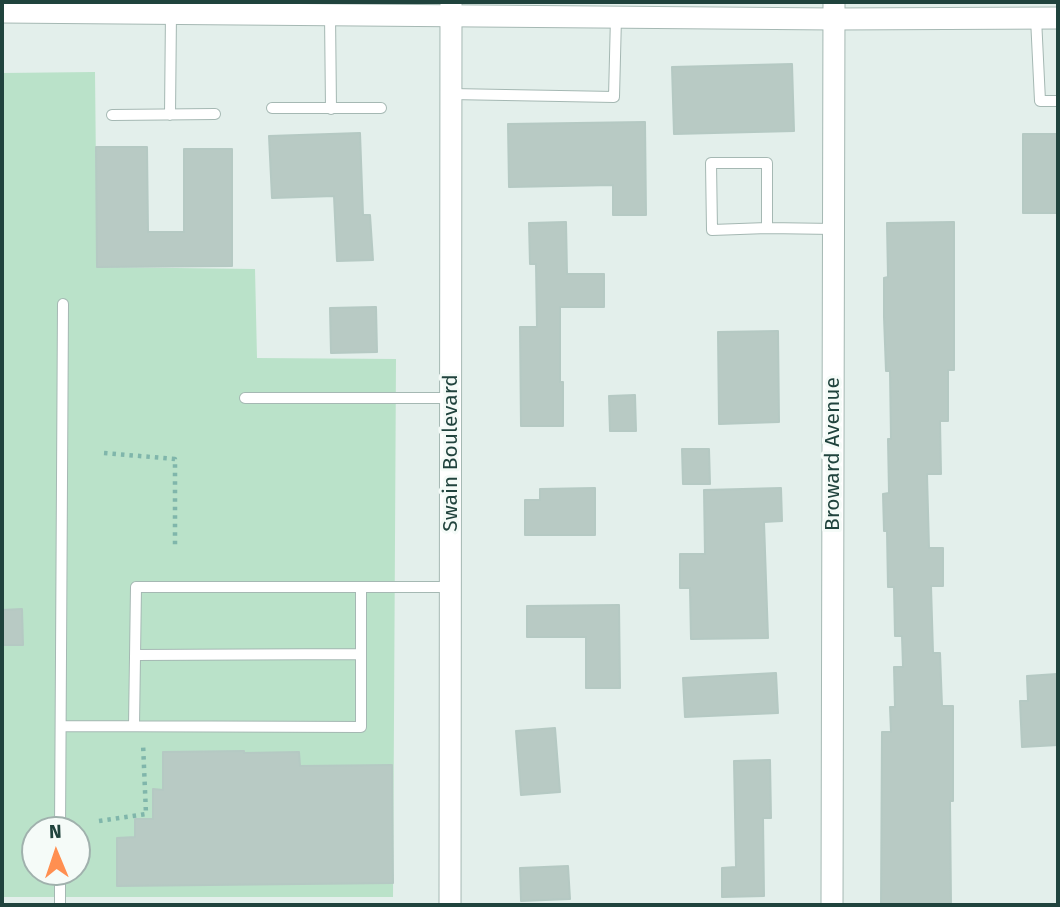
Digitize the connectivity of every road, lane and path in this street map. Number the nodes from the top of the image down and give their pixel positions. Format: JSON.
{"nodes":[{"id":1,"x":67,"y":7,"type":"edge"},
{"id":2,"x":281,"y":8,"type":"edge"},
{"id":3,"x":451,"y":9,"type":"edge"},
{"id":4,"x":834,"y":10,"type":"edge"},
{"id":5,"x":2,"y":12,"type":"edge"},
{"id":6,"x":171,"y":12,"type":"junction"},
{"id":7,"x":330,"y":14,"type":"junction"},
{"id":8,"x":616,"y":17,"type":"junction"},
{"id":9,"x":1035,"y":18,"type":"junction"},
{"id":10,"x":1058,"y":18,"type":"edge"},
{"id":11,"x":451,"y":94,"type":"junction"},
{"id":12,"x":1058,"y":101,"type":"edge"},
{"id":13,"x":272,"y":108,"type":"dead end"},
{"id":14,"x":381,"y":108,"type":"dead end"},
{"id":15,"x":331,"y":109,"type":"junction"},
{"id":16,"x":215,"y":114,"type":"dead end"},
{"id":17,"x":170,"y":115,"type":"junction"},
{"id":18,"x":112,"y":116,"type":"dead end"},
{"id":19,"x":767,"y":228,"type":"junction"},
{"id":20,"x":834,"y":229,"type":"junction"},
{"id":21,"x":62,"y":304,"type":"dead end"},
{"id":22,"x":245,"y":398,"type":"dead end"},
{"id":23,"x":451,"y":398,"type":"junction"},
{"id":24,"x":104,"y":453,"type":"dead end"},
{"id":25,"x":175,"y":549,"type":"dead end"},
{"id":26,"x":362,"y":587,"type":"junction"},
{"id":27,"x":450,"y":587,"type":"junction"},
{"id":28,"x":361,"y":654,"type":"junction"},
{"id":29,"x":135,"y":656,"type":"junction"},
{"id":30,"x":61,"y":726,"type":"junction"},
{"id":31,"x":134,"y":726,"type":"junction"},
{"id":32,"x":143,"y":743,"type":"dead end"},
{"id":33,"x":60,"y":816,"type":"edge"},
{"id":34,"x":99,"y":821,"type":"dead end"},
{"id":35,"x":60,"y":886,"type":"edge"},
{"id":36,"x":60,"y":905,"type":"edge"},
{"id":37,"x":450,"y":905,"type":"edge"},
{"id":38,"x":832,"y":905,"type":"edge"}],
"edges":[{"from":1,"to":5,"type":"street"},
{"from":1,"to":6,"type":"street"},
{"from":2,"to":6,"type":"street"},
{"from":2,"to":7,"type":"street"},
{"from":3,"to":7,"type":"street"},
{"from":3,"to":8,"type":"street"},
{"from":3,"to":11,"type":"street","name":"Swain Boulevard"},
{"from":4,"to":8,"type":"street"},
{"from":4,"to":9,"type":"street"},
{"from":4,"to":20,"type":"street","name":"Broward Avenue"},
{"from":6,"to":17,"type":"lane"},
{"from":7,"to":15,"type":"lane"},
{"from":8,"to":11,"type":"lane"},
{"from":9,"to":10,"type":"street"},
{"from":9,"to":12,"type":"lane"},
{"from":11,"to":23,"type":"street","name":"Swain Boulevard"},
{"from":13,"to":15,"type":"lane"},
{"from":14,"to":15,"type":"lane"},
{"from":16,"to":17,"type":"lane"},
{"from":17,"to":18,"type":"lane"},
{"from":19,"to":19,"type":"lane"},
{"from":19,"to":20,"type":"lane"},
{"from":20,"to":38,"type":"street","name":"Broward Avenue"},
{"from":21,"to":30,"type":"lane"},
{"from":22,"to":23,"type":"lane"},
{"from":23,"to":27,"type":"street","name":"Swain Boulevard"},
{"from":24,"to":25,"type":"path"},
{"from":26,"to":27,"type":"lane"},
{"from":26,"to":28,"type":"lane"},
{"from":26,"to":29,"type":"lane"},
{"from":27,"to":37,"type":"street","name":"Swain Boulevard"},
{"from":28,"to":29,"type":"lane"},
{"from":28,"to":31,"type":"lane"},
{"from":29,"to":31,"type":"lane"},
{"from":30,"to":31,"type":"lane"},
{"from":30,"to":33,"type":"lane"},
{"from":32,"to":34,"type":"path"},
{"from":35,"to":36,"type":"lane"}]}
